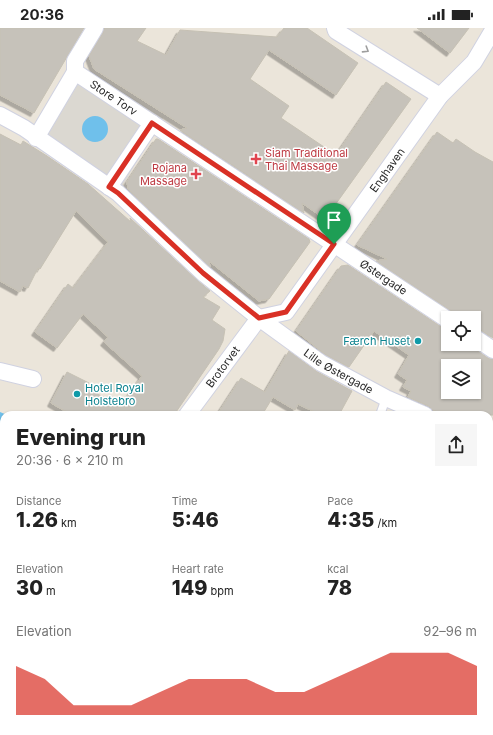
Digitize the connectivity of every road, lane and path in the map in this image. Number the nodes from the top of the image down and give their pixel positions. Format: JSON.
{"nodes":[{"id":1,"x":95,"y":28,"type":"edge"},
{"id":2,"x":335,"y":28,"type":"edge"},
{"id":3,"x":493,"y":30,"type":"edge"},
{"id":4,"x":75,"y":67,"type":"junction"},
{"id":5,"x":440,"y":96,"type":"junction"},
{"id":6,"x":0,"y":115,"type":"edge"},
{"id":7,"x":155,"y":125,"type":"junction"},
{"id":8,"x":34,"y":137,"type":"junction"},
{"id":9,"x":114,"y":190,"type":"junction"},
{"id":10,"x":334,"y":244,"type":"junction"},
{"id":11,"x":441,"y":315,"type":"edge"},
{"id":12,"x":259,"y":318,"type":"junction"},
{"id":13,"x":481,"y":342,"type":"edge"},
{"id":14,"x":493,"y":350,"type":"edge"},
{"id":15,"x":0,"y":371,"type":"edge"},
{"id":16,"x":33,"y":380,"type":"dead end"},
{"id":17,"x":386,"y":398,"type":"junction"},
{"id":18,"x":190,"y":411,"type":"edge"},
{"id":19,"x":381,"y":411,"type":"edge"},
{"id":20,"x":416,"y":411,"type":"edge"}],
"edges":[{"from":1,"to":4,"type":"street"},
{"from":2,"to":5,"type":"street","one_way":true},
{"from":3,"to":5,"type":"street","name":"Enghaven"},
{"from":4,"to":7,"type":"street","name":"Store Torv"},
{"from":4,"to":8,"type":"street"},
{"from":5,"to":10,"type":"street","name":"Enghaven"},
{"from":6,"to":8,"type":"street"},
{"from":7,"to":9,"type":"street"},
{"from":7,"to":10,"type":"street","name":"Østergade"},
{"from":8,"to":9,"type":"street"},
{"from":9,"to":12,"type":"street","name":"Lille Østergade"},
{"from":10,"to":11,"type":"street","name":"Østergade"},
{"from":10,"to":12,"type":"street","name":"Enghaven"},
{"from":12,"to":17,"type":"street","name":"Lille Østergade"},
{"from":12,"to":18,"type":"street","name":"Brotorvet"},
{"from":13,"to":14,"type":"street"},
{"from":15,"to":16,"type":"street"},
{"from":17,"to":19,"type":"lane"},
{"from":17,"to":20,"type":"street","name":"Lille Østergade"}]}
